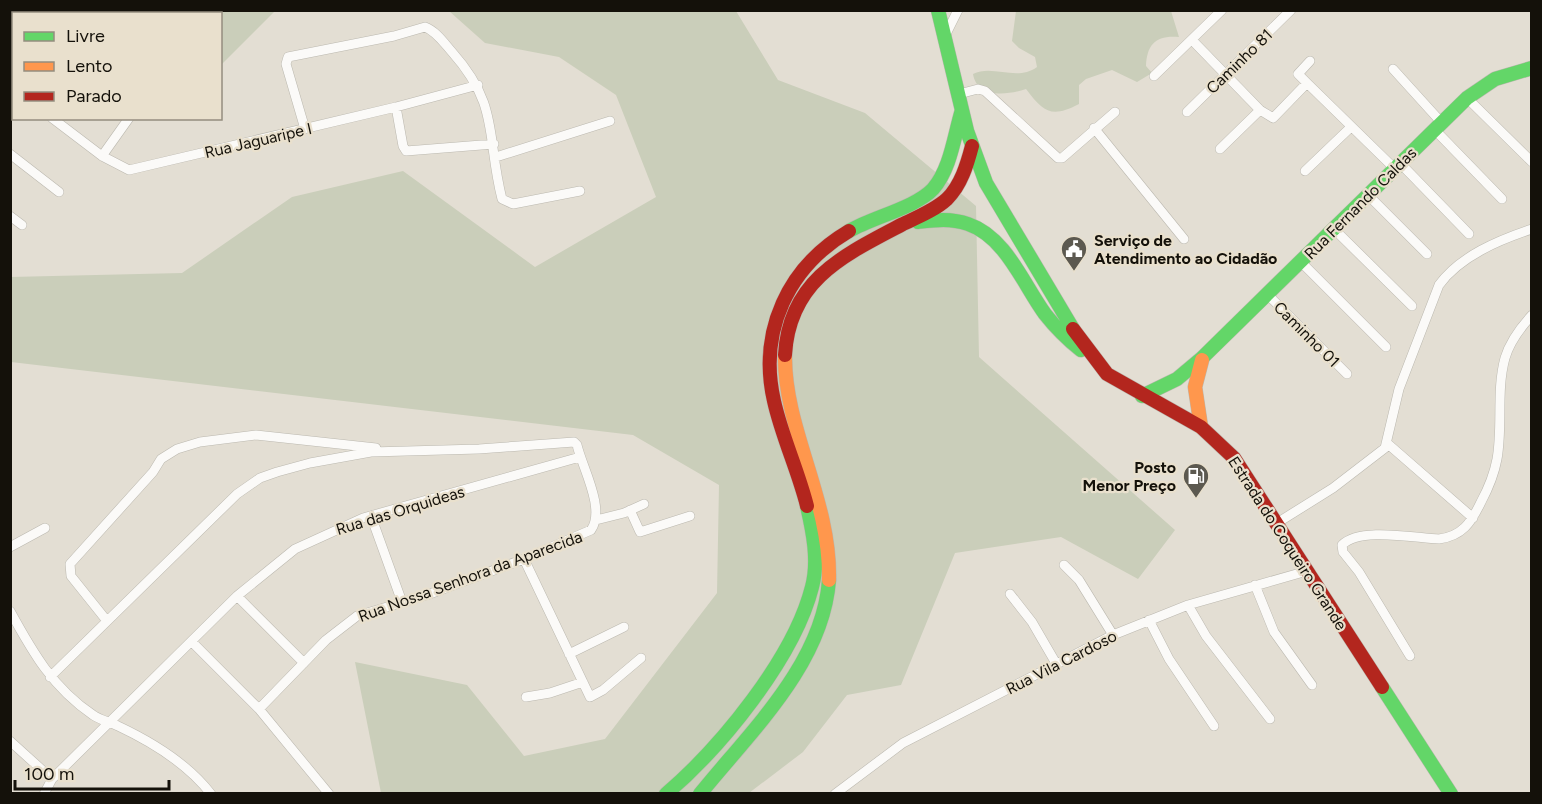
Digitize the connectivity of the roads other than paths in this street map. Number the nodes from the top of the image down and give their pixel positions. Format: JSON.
{"nodes":[{"id":1,"x":938,"y":10,"type":"edge"},
{"id":2,"x":958,"y":10,"type":"edge"},
{"id":3,"x":1222,"y":10,"type":"edge"},
{"id":4,"x":1292,"y":10,"type":"edge"},
{"id":5,"x":945,"y":36,"type":"junction"},
{"id":6,"x":1192,"y":40,"type":"junction"},
{"id":7,"x":1310,"y":61,"type":"dead end"},
{"id":8,"x":1532,"y":68,"type":"edge"},
{"id":9,"x":1393,"y":69,"type":"dead end"},
{"id":10,"x":1226,"y":75,"type":"junction"},
{"id":11,"x":1154,"y":76,"type":"dead end"},
{"id":12,"x":1307,"y":83,"type":"junction"},
{"id":13,"x":478,"y":85,"type":"junction"},
{"id":14,"x":959,"y":94,"type":"junction"},
{"id":15,"x":1467,"y":98,"type":"junction"},
{"id":16,"x":396,"y":107,"type":"junction"},
{"id":17,"x":962,"y":108,"type":"junction"},
{"id":18,"x":1260,"y":110,"type":"junction"},
{"id":19,"x":1115,"y":112,"type":"dead end"},
{"id":20,"x":1187,"y":112,"type":"dead end"},
{"id":21,"x":128,"y":120,"type":"edge"},
{"id":22,"x":610,"y":121,"type":"dead end"},
{"id":23,"x":63,"y":122,"type":"edge"},
{"id":24,"x":1438,"y":126,"type":"junction"},
{"id":25,"x":1351,"y":127,"type":"junction"},
{"id":26,"x":1094,"y":128,"type":"junction"},
{"id":27,"x":305,"y":129,"type":"junction"},
{"id":28,"x":494,"y":144,"type":"junction"},
{"id":29,"x":972,"y":146,"type":"junction"},
{"id":30,"x":1220,"y":149,"type":"dead end"},
{"id":31,"x":10,"y":154,"type":"edge"},
{"id":32,"x":102,"y":156,"type":"junction"},
{"id":33,"x":496,"y":157,"type":"junction"},
{"id":34,"x":1532,"y":162,"type":"edge"},
{"id":35,"x":1397,"y":166,"type":"junction"},
{"id":36,"x":1305,"y":171,"type":"dead end"},
{"id":37,"x":580,"y":191,"type":"dead end"},
{"id":38,"x":59,"y":192,"type":"dead end"},
{"id":39,"x":1368,"y":195,"type":"junction"},
{"id":40,"x":1502,"y":199,"type":"dead end"},
{"id":41,"x":10,"y":216,"type":"edge"},
{"id":42,"x":22,"y":225,"type":"dead end"},
{"id":43,"x":899,"y":227,"type":"junction"},
{"id":44,"x":1334,"y":229,"type":"junction"},
{"id":45,"x":1532,"y":229,"type":"edge"},
{"id":46,"x":1469,"y":234,"type":"dead end"},
{"id":47,"x":1184,"y":239,"type":"dead end"},
{"id":48,"x":1427,"y":254,"type":"dead end"},
{"id":49,"x":1301,"y":262,"type":"junction"},
{"id":50,"x":1268,"y":294,"type":"junction"},
{"id":51,"x":1412,"y":306,"type":"dead end"},
{"id":52,"x":1532,"y":315,"type":"edge"},
{"id":53,"x":1386,"y":347,"type":"dead end"},
{"id":54,"x":1202,"y":358,"type":"junction"},
{"id":55,"x":1093,"y":359,"type":"junction"},
{"id":56,"x":1347,"y":374,"type":"dead end"},
{"id":57,"x":1178,"y":379,"type":"junction"},
{"id":58,"x":1195,"y":387,"type":"junction"},
{"id":59,"x":1142,"y":396,"type":"junction"},
{"id":60,"x":1201,"y":427,"type":"junction"},
{"id":61,"x":1388,"y":444,"type":"junction"},
{"id":62,"x":394,"y":449,"type":"junction"},
{"id":63,"x":580,"y":457,"type":"junction"},
{"id":64,"x":644,"y":504,"type":"dead end"},
{"id":65,"x":630,"y":510,"type":"junction"},
{"id":66,"x":371,"y":516,"type":"junction"},
{"id":67,"x":690,"y":516,"type":"dead end"},
{"id":68,"x":1473,"y":518,"type":"junction"},
{"id":69,"x":596,"y":520,"type":"junction"},
{"id":70,"x":1277,"y":524,"type":"junction"},
{"id":71,"x":45,"y":528,"type":"dead end"},
{"id":72,"x":10,"y":547,"type":"edge"},
{"id":73,"x":524,"y":559,"type":"junction"},
{"id":74,"x":1064,"y":565,"type":"dead end"},
{"id":75,"x":1307,"y":571,"type":"junction"},
{"id":76,"x":1255,"y":585,"type":"junction"},
{"id":77,"x":1010,"y":594,"type":"dead end"},
{"id":78,"x":237,"y":596,"type":"junction"},
{"id":79,"x":402,"y":602,"type":"junction"},
{"id":80,"x":1188,"y":606,"type":"junction"},
{"id":81,"x":10,"y":611,"type":"edge"},
{"id":82,"x":1149,"y":620,"type":"junction"},
{"id":83,"x":107,"y":621,"type":"junction"},
{"id":84,"x":624,"y":627,"type":"dead end"},
{"id":85,"x":1113,"y":635,"type":"junction"},
{"id":86,"x":192,"y":642,"type":"junction"},
{"id":87,"x":569,"y":654,"type":"junction"},
{"id":88,"x":1410,"y":656,"type":"dead end"},
{"id":89,"x":640,"y":658,"type":"dead end"},
{"id":90,"x":304,"y":663,"type":"junction"},
{"id":91,"x":1057,"y":665,"type":"junction"},
{"id":92,"x":50,"y":677,"type":"junction"},
{"id":93,"x":583,"y":682,"type":"junction"},
{"id":94,"x":1312,"y":685,"type":"dead end"},
{"id":95,"x":526,"y":697,"type":"dead end"},
{"id":96,"x":259,"y":710,"type":"junction"},
{"id":97,"x":1270,"y":719,"type":"dead end"},
{"id":98,"x":109,"y":723,"type":"junction"},
{"id":99,"x":1214,"y":726,"type":"dead end"},
{"id":100,"x":10,"y":741,"type":"edge"},
{"id":101,"x":52,"y":779,"type":"junction"},
{"id":102,"x":44,"y":794,"type":"edge"},
{"id":103,"x":211,"y":794,"type":"edge"},
{"id":104,"x":329,"y":794,"type":"edge"},
{"id":105,"x":666,"y":794,"type":"edge"},
{"id":106,"x":700,"y":794,"type":"edge"},
{"id":107,"x":835,"y":794,"type":"edge"},
{"id":108,"x":1450,"y":794,"type":"edge"}],
"edges":[{"from":1,"to":5,"type":"main road","name":"Estrada do Coqueiro Grande"},
{"from":2,"to":5,"type":"street"},
{"from":3,"to":6,"type":"street"},
{"from":4,"to":10,"type":"street","name":"Caminho 81"},
{"from":5,"to":14,"type":"main road","name":"Estrada do Coqueiro Grande"},
{"from":6,"to":10,"type":"street"},
{"from":6,"to":11,"type":"street"},
{"from":7,"to":12,"type":"street"},
{"from":8,"to":15,"type":"main road","name":"Rua Fernando Caldas"},
{"from":9,"to":24,"type":"street"},
{"from":10,"to":18,"type":"street"},
{"from":10,"to":20,"type":"street","name":"Caminho 81"},
{"from":12,"to":18,"type":"street"},
{"from":12,"to":25,"type":"street"},
{"from":13,"to":16,"type":"street","name":"Rua Jaguaripe I"},
{"from":13,"to":27,"type":"street"},
{"from":13,"to":28,"type":"street"},
{"from":14,"to":17,"type":"main road","name":"Estrada do Coqueiro Grande"},
{"from":14,"to":26,"type":"street"},
{"from":15,"to":24,"type":"main road","name":"Rua Fernando Caldas"},
{"from":15,"to":34,"type":"street"},
{"from":16,"to":27,"type":"street","name":"Rua Jaguaripe I"},
{"from":16,"to":28,"type":"street"},
{"from":17,"to":29,"type":"main road","name":"Estrada do Coqueiro Grande"},
{"from":17,"to":105,"type":"main road"},
{"from":18,"to":30,"type":"street"},
{"from":19,"to":26,"type":"street"},
{"from":21,"to":32,"type":"street"},
{"from":22,"to":33,"type":"street"},
{"from":23,"to":32,"type":"street","name":"Rua Jaguaripe I"},
{"from":24,"to":35,"type":"main road","name":"Rua Fernando Caldas"},
{"from":24,"to":40,"type":"street"},
{"from":25,"to":35,"type":"street"},
{"from":25,"to":36,"type":"street"},
{"from":26,"to":47,"type":"street"},
{"from":27,"to":32,"type":"street","name":"Rua Jaguaripe I"},
{"from":28,"to":33,"type":"street"},
{"from":29,"to":43,"type":"main road"},
{"from":29,"to":55,"type":"main road","name":"Estrada do Coqueiro Grande"},
{"from":31,"to":38,"type":"street"},
{"from":33,"to":37,"type":"street"},
{"from":35,"to":39,"type":"main road","name":"Rua Fernando Caldas"},
{"from":35,"to":46,"type":"street"},
{"from":39,"to":44,"type":"main road","name":"Rua Fernando Caldas"},
{"from":39,"to":48,"type":"street"},
{"from":41,"to":42,"type":"street"},
{"from":43,"to":55,"type":"main road"},
{"from":43,"to":106,"type":"main road"},
{"from":44,"to":49,"type":"main road","name":"Rua Fernando Caldas"},
{"from":44,"to":51,"type":"street"},
{"from":45,"to":61,"type":"street"},
{"from":49,"to":50,"type":"main road","name":"Rua Fernando Caldas"},
{"from":49,"to":53,"type":"street"},
{"from":50,"to":54,"type":"main road","name":"Rua Fernando Caldas"},
{"from":50,"to":56,"type":"street","name":"Caminho 01"},
{"from":52,"to":68,"type":"street"},
{"from":54,"to":57,"type":"main road","name":"Rua Fernando Caldas"},
{"from":54,"to":58,"type":"main road"},
{"from":55,"to":59,"type":"main road","name":"Estrada do Coqueiro Grande"},
{"from":57,"to":58,"type":"main road"},
{"from":57,"to":59,"type":"main road","name":"Rua Fernando Caldas"},
{"from":58,"to":60,"type":"main road"},
{"from":59,"to":60,"type":"main road","name":"Estrada do Coqueiro Grande"},
{"from":60,"to":70,"type":"main road","name":"Estrada do Coqueiro Grande"},
{"from":61,"to":68,"type":"street"},
{"from":61,"to":70,"type":"street"},
{"from":62,"to":63,"type":"street"},
{"from":62,"to":83,"type":"street"},
{"from":62,"to":83,"type":"street"},
{"from":63,"to":66,"type":"street","name":"Rua das Orquideas"},
{"from":63,"to":69,"type":"street","name":"Rua Nossa Senhora da Aparecida"},
{"from":64,"to":65,"type":"street"},
{"from":65,"to":67,"type":"street"},
{"from":65,"to":69,"type":"street"},
{"from":66,"to":78,"type":"street","name":"Rua das Orquideas"},
{"from":66,"to":79,"type":"street"},
{"from":68,"to":88,"type":"street"},
{"from":69,"to":73,"type":"street","name":"Rua Nossa Senhora da Aparecida"},
{"from":70,"to":75,"type":"main road","name":"Estrada do Coqueiro Grande"},
{"from":71,"to":72,"type":"street"},
{"from":73,"to":79,"type":"street","name":"Rua Nossa Senhora da Aparecida"},
{"from":73,"to":87,"type":"street"},
{"from":74,"to":85,"type":"street"},
{"from":75,"to":76,"type":"street","name":"Rua Vila Cardoso"},
{"from":75,"to":108,"type":"main road","name":"Estrada do Coqueiro Grande"},
{"from":76,"to":80,"type":"street","name":"Rua Vila Cardoso"},
{"from":76,"to":94,"type":"street"},
{"from":77,"to":91,"type":"street"},
{"from":78,"to":86,"type":"street","name":"Rua das Orquideas"},
{"from":78,"to":90,"type":"street"},
{"from":79,"to":90,"type":"street","name":"Rua Nossa Senhora da Aparecida"},
{"from":80,"to":82,"type":"street","name":"Rua Vila Cardoso"},
{"from":80,"to":97,"type":"street"},
{"from":81,"to":92,"type":"street"},
{"from":82,"to":85,"type":"street","name":"Rua Vila Cardoso"},
{"from":82,"to":99,"type":"street"},
{"from":83,"to":92,"type":"street"},
{"from":84,"to":87,"type":"street"},
{"from":85,"to":91,"type":"street","name":"Rua Vila Cardoso"},
{"from":86,"to":96,"type":"street"},
{"from":86,"to":98,"type":"street","name":"Rua das Orquideas"},
{"from":87,"to":93,"type":"street"},
{"from":89,"to":93,"type":"street"},
{"from":90,"to":96,"type":"street","name":"Rua Nossa Senhora da Aparecida"},
{"from":91,"to":107,"type":"street","name":"Rua Vila Cardoso"},
{"from":92,"to":98,"type":"street"},
{"from":93,"to":95,"type":"street"},
{"from":96,"to":104,"type":"street"},
{"from":98,"to":101,"type":"street","name":"Rua das Orquideas"},
{"from":98,"to":103,"type":"street"},
{"from":100,"to":101,"type":"street"},
{"from":101,"to":102,"type":"street","name":"Rua das Orquideas"}]}
